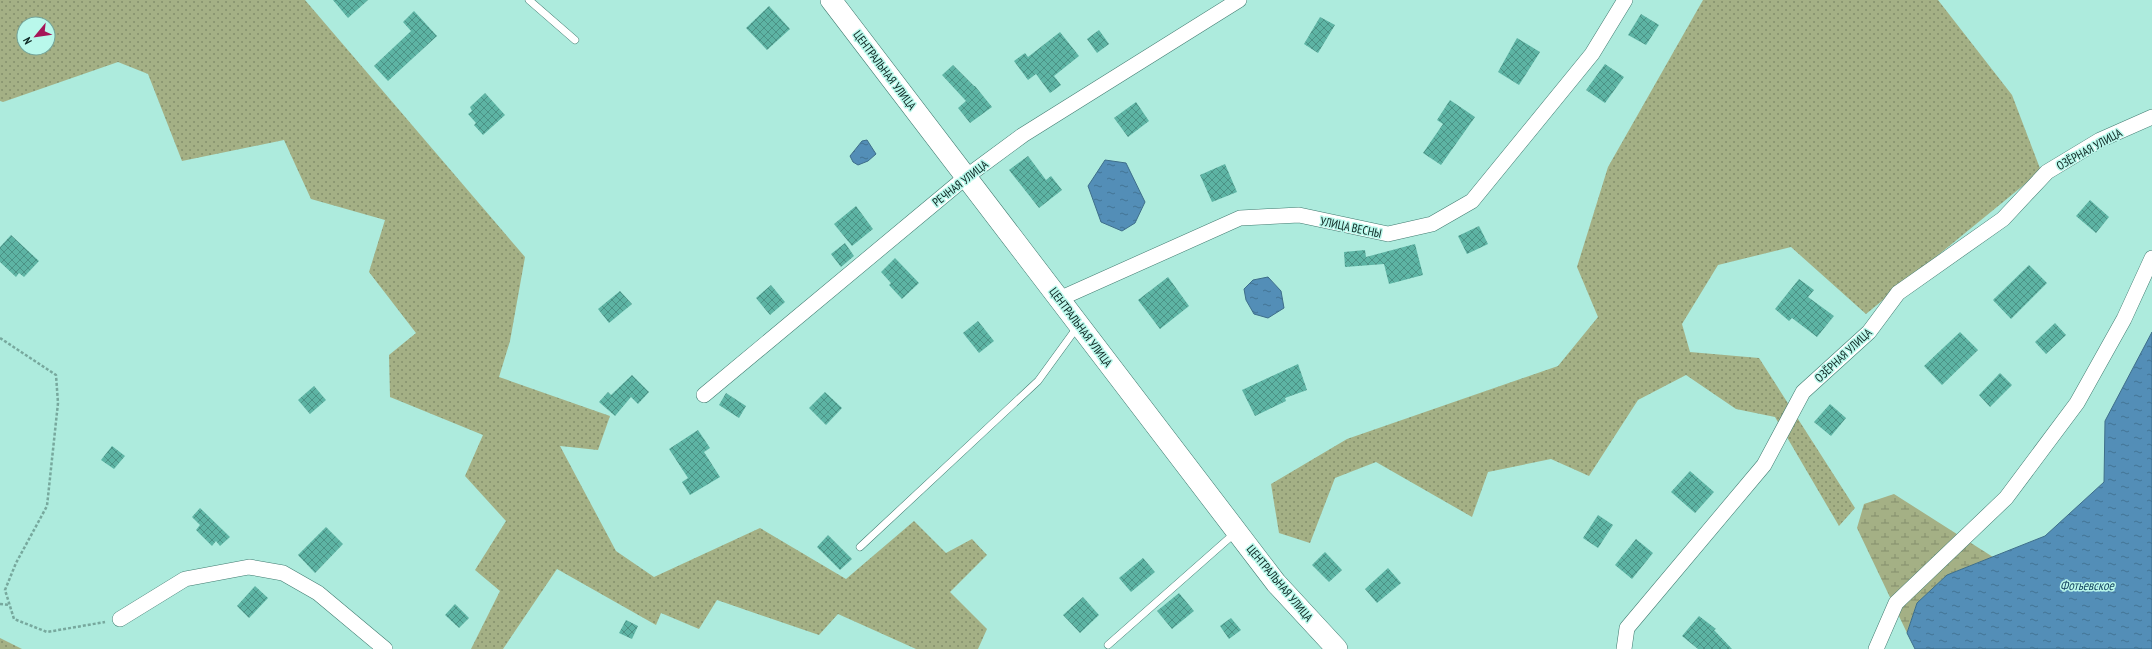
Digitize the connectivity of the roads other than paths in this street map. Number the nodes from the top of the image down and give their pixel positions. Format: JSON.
{"nodes":[{"id":1,"x":529,"y":0,"type":"edge"},
{"id":2,"x":832,"y":0,"type":"edge"},
{"id":3,"x":1239,"y":0,"type":"edge"},
{"id":4,"x":1625,"y":0,"type":"edge"},
{"id":5,"x":575,"y":40,"type":"dead end"},
{"id":6,"x":2152,"y":117,"type":"edge"},
{"id":7,"x":966,"y":177,"type":"junction"},
{"id":8,"x":2152,"y":258,"type":"edge"},
{"id":9,"x":1059,"y":299,"type":"junction"},
{"id":10,"x":1079,"y":324,"type":"junction"},
{"id":11,"x":704,"y":396,"type":"dead end"},
{"id":12,"x":1237,"y":532,"type":"junction"},
{"id":13,"x":860,"y":547,"type":"dead end"},
{"id":14,"x":120,"y":619,"type":"road end"},
{"id":15,"x":1108,"y":645,"type":"dead end"},
{"id":16,"x":385,"y":649,"type":"edge"},
{"id":17,"x":1337,"y":649,"type":"edge"},
{"id":18,"x":1624,"y":649,"type":"edge"},
{"id":19,"x":1876,"y":649,"type":"edge"}],
"edges":[{"from":1,"to":5,"type":"lane"},
{"from":2,"to":7,"type":"main road","name":"ЦЕНТРАЛЬНАЯ УЛИЦА"},
{"from":3,"to":7,"type":"street","name":"РЕЧНАЯ УЛИЦА"},
{"from":4,"to":9,"type":"street","name":"УЛИЦА ВЕСНЫ"},
{"from":6,"to":18,"type":"street","name":"ОЗЁРНАЯ УЛИЦА"},
{"from":7,"to":9,"type":"main road","name":"ЦЕНТРАЛЬНАЯ УЛИЦА"},
{"from":7,"to":11,"type":"street","name":"РЕЧНАЯ УЛИЦА"},
{"from":8,"to":19,"type":"street"},
{"from":9,"to":10,"type":"main road","name":"ЦЕНТРАЛЬНАЯ УЛИЦА"},
{"from":10,"to":12,"type":"main road","name":"ЦЕНТРАЛЬНАЯ УЛИЦА"},
{"from":10,"to":13,"type":"lane"},
{"from":12,"to":15,"type":"lane"},
{"from":12,"to":17,"type":"main road","name":"ЦЕНТРАЛЬНАЯ УЛИЦА"},
{"from":14,"to":16,"type":"street"}]}
